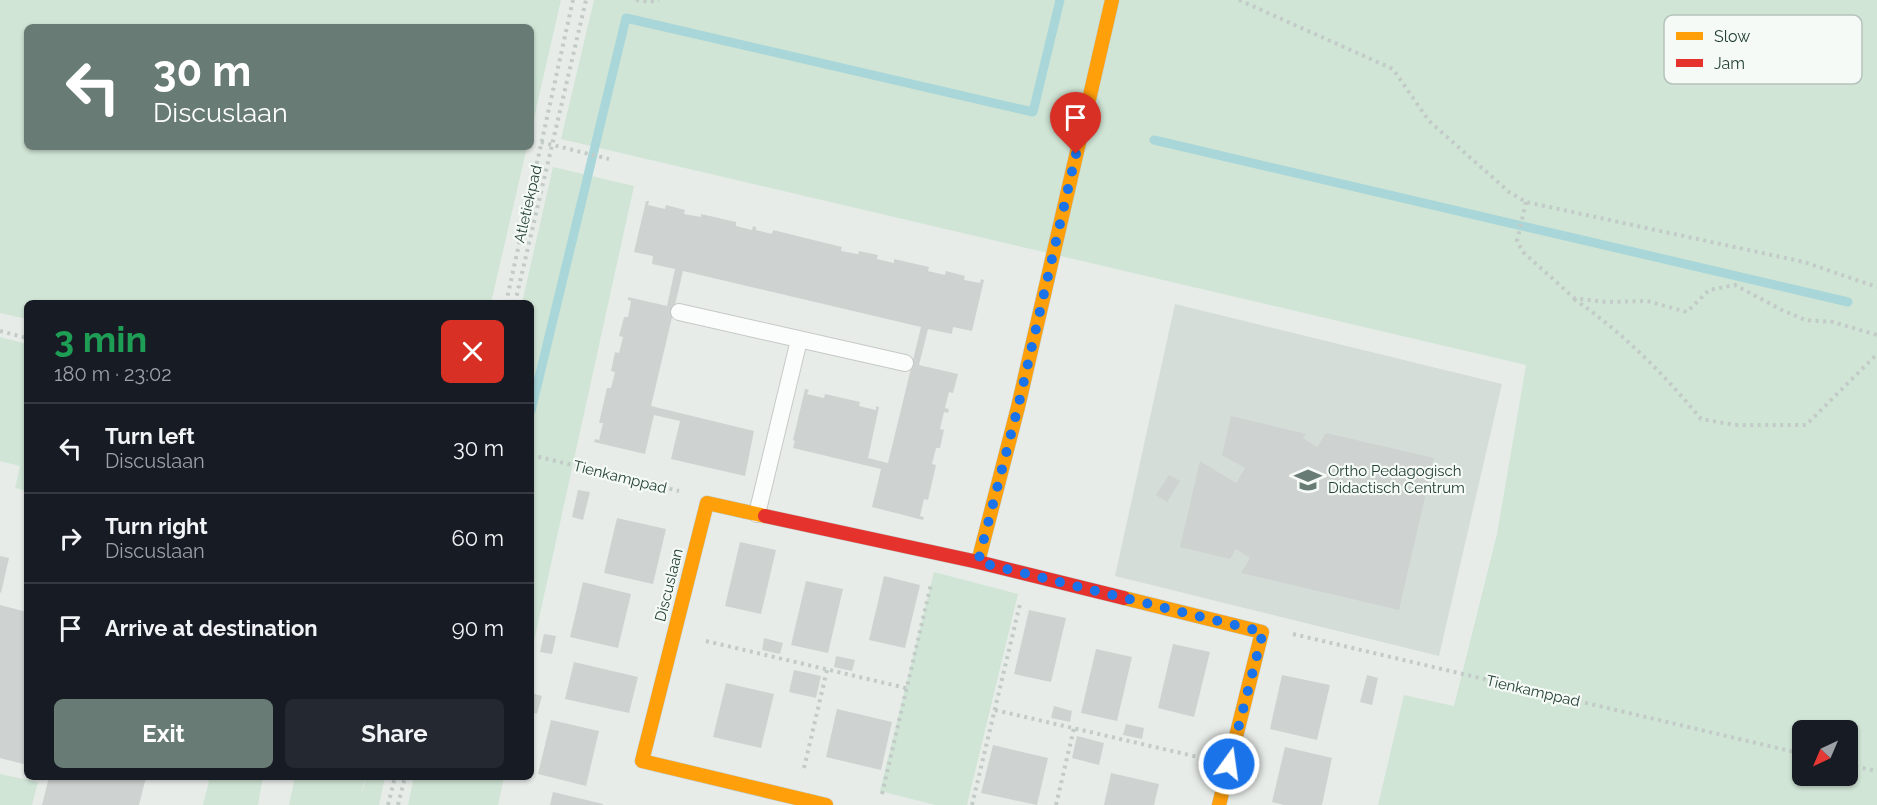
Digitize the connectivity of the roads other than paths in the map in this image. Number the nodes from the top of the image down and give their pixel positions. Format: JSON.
{"nodes":[{"id":1,"x":1112,"y":0,"type":"edge"},
{"id":2,"x":679,"y":312,"type":"dead end"},
{"id":3,"x":799,"y":340,"type":"junction"},
{"id":4,"x":905,"y":363,"type":"dead end"},
{"id":5,"x":757,"y":514,"type":"junction"},
{"id":6,"x":978,"y":562,"type":"junction"},
{"id":7,"x":826,"y":805,"type":"edge"},
{"id":8,"x":1219,"y":805,"type":"edge"}],
"edges":[{"from":1,"to":6,"type":"street"},
{"from":2,"to":3,"type":"lane"},
{"from":3,"to":4,"type":"lane"},
{"from":3,"to":5,"type":"lane"},
{"from":5,"to":6,"type":"street"},
{"from":5,"to":7,"type":"street","name":"Discuslaan"},
{"from":6,"to":8,"type":"street"}]}
